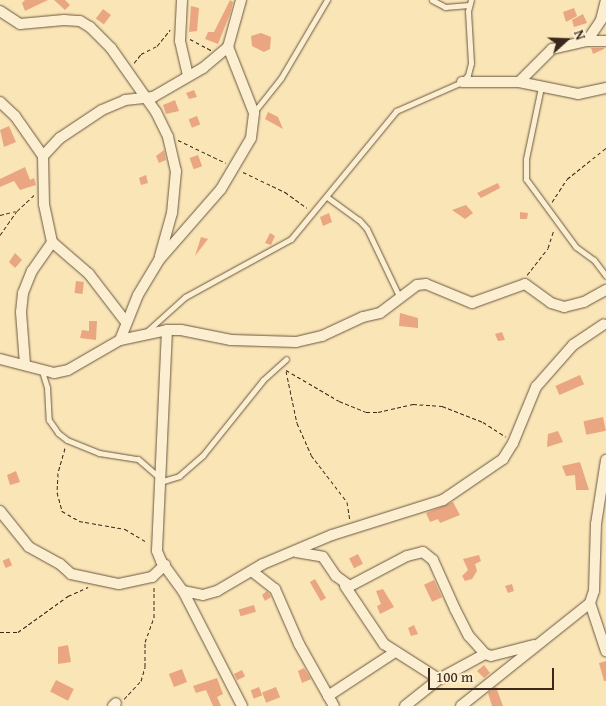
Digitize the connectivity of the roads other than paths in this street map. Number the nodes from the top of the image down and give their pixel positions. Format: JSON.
{"nodes":[{"id":1,"x":182,"y":0,"type":"edge"},
{"id":2,"x":241,"y":0,"type":"edge"},
{"id":3,"x":327,"y":0,"type":"edge"},
{"id":4,"x":432,"y":0,"type":"edge"},
{"id":5,"x":606,"y":0,"type":"edge"},
{"id":6,"x":470,"y":2,"type":"edge"},
{"id":7,"x":0,"y":11,"type":"edge"},
{"id":8,"x":587,"y":41,"type":"junction"},
{"id":9,"x":606,"y":41,"type":"edge"},
{"id":10,"x":224,"y":51,"type":"junction"},
{"id":11,"x":188,"y":75,"type":"junction"},
{"id":12,"x":462,"y":82,"type":"junction"},
{"id":13,"x":519,"y":82,"type":"junction"},
{"id":14,"x":541,"y":87,"type":"junction"},
{"id":15,"x":606,"y":88,"type":"edge"},
{"id":16,"x":147,"y":100,"type":"junction"},
{"id":17,"x":0,"y":102,"type":"edge"},
{"id":18,"x":254,"y":113,"type":"junction"},
{"id":19,"x":43,"y":156,"type":"junction"},
{"id":20,"x":327,"y":197,"type":"junction"},
{"id":21,"x":52,"y":242,"type":"junction"},
{"id":22,"x":159,"y":260,"type":"junction"},
{"id":23,"x":606,"y":276,"type":"edge"},
{"id":24,"x":606,"y":290,"type":"edge"},
{"id":25,"x":399,"y":296,"type":"junction"},
{"id":26,"x":605,"y":321,"type":"edge"},
{"id":27,"x":126,"y":322,"type":"junction"},
{"id":28,"x":167,"y":330,"type":"junction"},
{"id":29,"x":145,"y":333,"type":"junction"},
{"id":30,"x":606,"y":336,"type":"edge"},
{"id":31,"x":120,"y":340,"type":"junction"},
{"id":32,"x":0,"y":359,"type":"edge"},
{"id":33,"x":286,"y":359,"type":"road end"},
{"id":34,"x":25,"y":364,"type":"junction"},
{"id":35,"x":42,"y":370,"type":"junction"},
{"id":36,"x":606,"y":460,"type":"edge"},
{"id":37,"x":162,"y":481,"type":"junction"},
{"id":38,"x":0,"y":511,"type":"edge"},
{"id":39,"x":293,"y":552,"type":"junction"},
{"id":40,"x":165,"y":565,"type":"junction"},
{"id":41,"x":252,"y":572,"type":"junction"},
{"id":42,"x":345,"y":586,"type":"junction"},
{"id":43,"x":183,"y":591,"type":"junction"},
{"id":44,"x":590,"y":603,"type":"junction"},
{"id":45,"x":605,"y":640,"type":"edge"},
{"id":46,"x":534,"y":645,"type":"junction"},
{"id":47,"x":606,"y":651,"type":"edge"},
{"id":48,"x":395,"y":652,"type":"junction"},
{"id":49,"x":485,"y":654,"type":"junction"},
{"id":50,"x":439,"y":679,"type":"junction"},
{"id":51,"x":328,"y":696,"type":"junction"},
{"id":52,"x":242,"y":706,"type":"edge"},
{"id":53,"x":334,"y":706,"type":"edge"},
{"id":54,"x":405,"y":706,"type":"edge"},
{"id":55,"x":461,"y":706,"type":"edge"}],
"edges":[{"from":1,"to":11,"type":"street"},
{"from":2,"to":10,"type":"street"},
{"from":3,"to":18,"type":"lane"},
{"from":4,"to":6,"type":"lane"},
{"from":5,"to":8,"type":"street"},
{"from":6,"to":12,"type":"lane"},
{"from":7,"to":16,"type":"street"},
{"from":8,"to":9,"type":"street"},
{"from":8,"to":13,"type":"street"},
{"from":10,"to":11,"type":"street"},
{"from":10,"to":18,"type":"street"},
{"from":11,"to":16,"type":"street"},
{"from":12,"to":13,"type":"street"},
{"from":12,"to":20,"type":"lane"},
{"from":13,"to":14,"type":"street"},
{"from":14,"to":15,"type":"street"},
{"from":14,"to":23,"type":"lane"},
{"from":16,"to":19,"type":"street"},
{"from":16,"to":22,"type":"street"},
{"from":17,"to":19,"type":"street"},
{"from":18,"to":22,"type":"street"},
{"from":19,"to":21,"type":"street"},
{"from":20,"to":25,"type":"lane"},
{"from":20,"to":29,"type":"lane"},
{"from":21,"to":27,"type":"street"},
{"from":21,"to":34,"type":"street"},
{"from":22,"to":27,"type":"street"},
{"from":24,"to":25,"type":"street"},
{"from":25,"to":28,"type":"street"},
{"from":26,"to":30,"type":"street"},
{"from":26,"to":39,"type":"street"},
{"from":27,"to":31,"type":"street"},
{"from":28,"to":29,"type":"street"},
{"from":28,"to":37,"type":"street"},
{"from":29,"to":31,"type":"street"},
{"from":31,"to":35,"type":"street"},
{"from":32,"to":34,"type":"street"},
{"from":33,"to":37,"type":"lane"},
{"from":34,"to":35,"type":"street"},
{"from":35,"to":37,"type":"lane"},
{"from":36,"to":44,"type":"street"},
{"from":37,"to":40,"type":"street"},
{"from":38,"to":40,"type":"street"},
{"from":39,"to":41,"type":"street"},
{"from":39,"to":42,"type":"street"},
{"from":40,"to":43,"type":"street"},
{"from":41,"to":43,"type":"street"},
{"from":41,"to":51,"type":"street"},
{"from":42,"to":48,"type":"street"},
{"from":42,"to":49,"type":"street"},
{"from":43,"to":52,"type":"street"},
{"from":44,"to":45,"type":"street"},
{"from":44,"to":46,"type":"street"},
{"from":45,"to":47,"type":"street"},
{"from":46,"to":49,"type":"street"},
{"from":46,"to":55,"type":"street"},
{"from":48,"to":50,"type":"street"},
{"from":48,"to":51,"type":"street"},
{"from":49,"to":50,"type":"street"},
{"from":50,"to":54,"type":"street"},
{"from":51,"to":53,"type":"street"}]}
